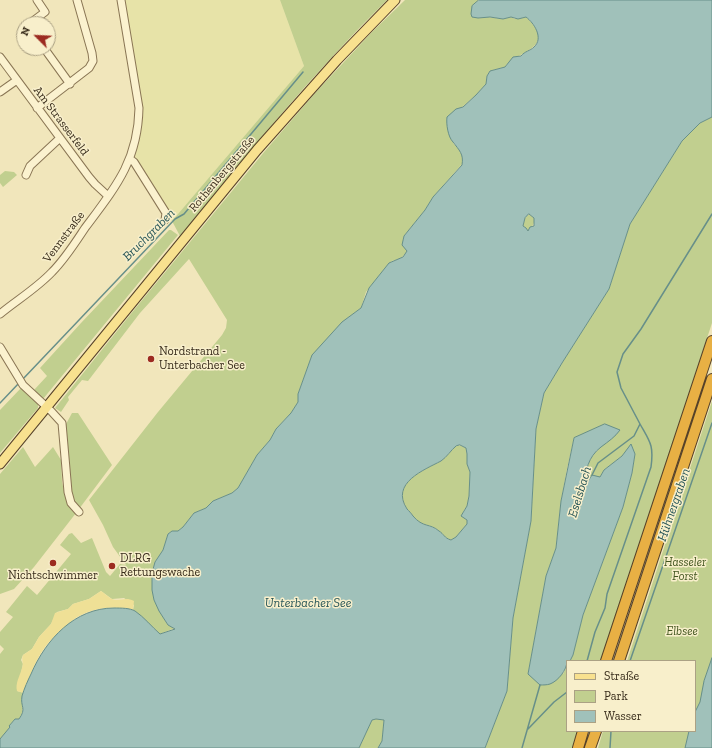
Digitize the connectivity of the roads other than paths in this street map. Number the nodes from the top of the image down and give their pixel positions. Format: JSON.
{"nodes":[{"id":1,"x":37,"y":0,"type":"edge"},
{"id":2,"x":77,"y":0,"type":"edge"},
{"id":3,"x":121,"y":0,"type":"edge"},
{"id":4,"x":394,"y":0,"type":"edge"},
{"id":5,"x":40,"y":16,"type":"edge"},
{"id":6,"x":50,"y":56,"type":"edge"},
{"id":7,"x":0,"y":57,"type":"edge"},
{"id":8,"x":17,"y":80,"type":"junction"},
{"id":9,"x":70,"y":84,"type":"junction"},
{"id":10,"x":0,"y":92,"type":"edge"},
{"id":11,"x":38,"y":108,"type":"junction"},
{"id":12,"x":60,"y":138,"type":"junction"},
{"id":13,"x":130,"y":159,"type":"junction"},
{"id":14,"x":26,"y":175,"type":"dead end"},
{"id":15,"x":108,"y":196,"type":"junction"},
{"id":16,"x":165,"y":220,"type":"dead end"},
{"id":17,"x":0,"y":314,"type":"edge"},
{"id":18,"x":712,"y":341,"type":"edge"},
{"id":19,"x":0,"y":347,"type":"edge"},
{"id":20,"x":712,"y":379,"type":"edge"},
{"id":21,"x":46,"y":407,"type":"junction"},
{"id":22,"x":0,"y":464,"type":"edge"},
{"id":23,"x":79,"y":512,"type":"dead end"},
{"id":24,"x":606,"y":660,"type":"edge"},
{"id":25,"x":619,"y":660,"type":"edge"},
{"id":26,"x":583,"y":732,"type":"edge"},
{"id":27,"x":596,"y":732,"type":"edge"},
{"id":28,"x":578,"y":748,"type":"edge"},
{"id":29,"x":590,"y":748,"type":"edge"}],
"edges":[{"from":1,"to":5,"type":"street"},
{"from":2,"to":9,"type":"street"},
{"from":3,"to":13,"type":"street","name":"Vennstraße"},
{"from":4,"to":21,"type":"main road","name":"Rothenbergstraße"},
{"from":6,"to":9,"type":"street"},
{"from":7,"to":8,"type":"street","name":"Am Strasserfeld"},
{"from":8,"to":10,"type":"street"},
{"from":8,"to":11,"type":"street","name":"Am Strasserfeld"},
{"from":9,"to":11,"type":"street"},
{"from":11,"to":12,"type":"street","name":"Am Strasserfeld"},
{"from":12,"to":14,"type":"street"},
{"from":12,"to":15,"type":"street","name":"Am Strasserfeld"},
{"from":13,"to":15,"type":"street","name":"Vennstraße"},
{"from":13,"to":16,"type":"street"},
{"from":15,"to":17,"type":"street","name":"Vennstraße"},
{"from":18,"to":24,"type":"highway"},
{"from":19,"to":21,"type":"street"},
{"from":20,"to":25,"type":"highway"},
{"from":21,"to":22,"type":"main road","name":"Rothenbergstraße"},
{"from":21,"to":23,"type":"street"},
{"from":26,"to":28,"type":"highway"},
{"from":27,"to":29,"type":"highway"}]}
